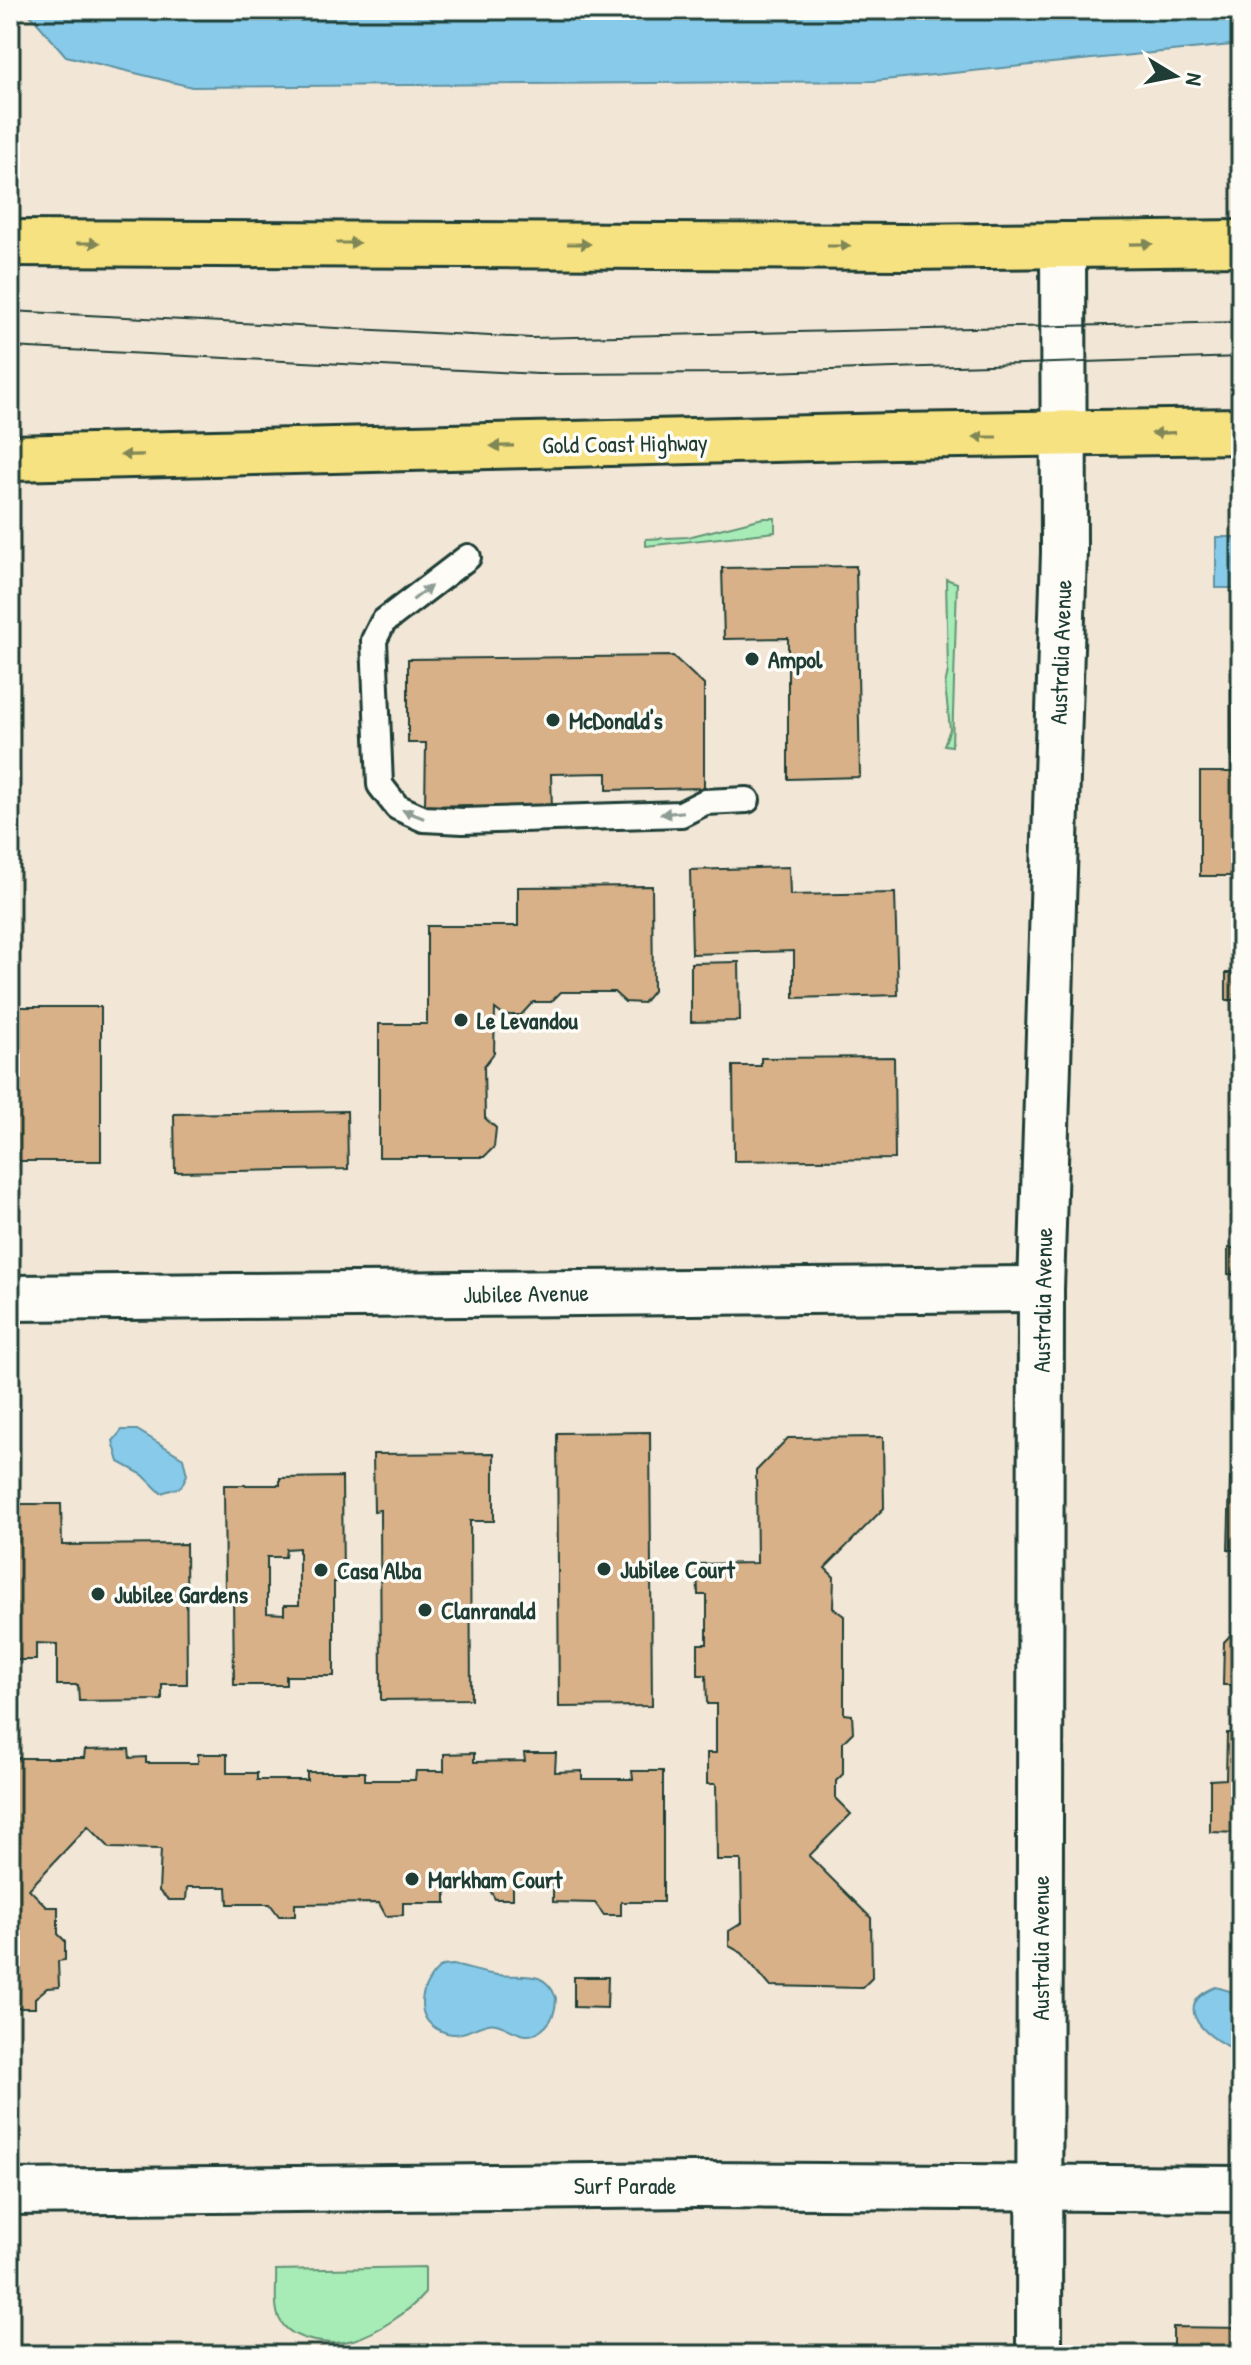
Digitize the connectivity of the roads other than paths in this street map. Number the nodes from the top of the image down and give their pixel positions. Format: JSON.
{"nodes":[{"id":1,"x":10,"y":243,"type":"edge"},
{"id":2,"x":1241,"y":243,"type":"edge"},
{"id":3,"x":1063,"y":245,"type":"junction"},
{"id":4,"x":1241,"y":431,"type":"edge"},
{"id":5,"x":1063,"y":436,"type":"junction"},
{"id":6,"x":10,"y":458,"type":"edge"},
{"id":7,"x":468,"y":557,"type":"dead end"},
{"id":8,"x":747,"y":800,"type":"dead end"},
{"id":9,"x":1041,"y":1289,"type":"junction"},
{"id":10,"x":10,"y":1298,"type":"edge"},
{"id":11,"x":1039,"y":2185,"type":"junction"},
{"id":12,"x":1241,"y":2189,"type":"edge"},
{"id":13,"x":10,"y":2192,"type":"edge"},
{"id":14,"x":1039,"y":2355,"type":"edge"}],
"edges":[{"from":1,"to":3,"type":"highway","one_way":true},
{"from":3,"to":2,"type":"highway","one_way":true},
{"from":3,"to":5,"type":"street","name":"Australia Avenue"},
{"from":4,"to":5,"type":"highway","name":"Gold Coast Highway","one_way":true},
{"from":5,"to":6,"type":"highway","name":"Gold Coast Highway","one_way":true},
{"from":5,"to":9,"type":"street","name":"Australia Avenue"},
{"from":8,"to":7,"type":"lane","one_way":true},
{"from":9,"to":10,"type":"street","name":"Jubilee Avenue"},
{"from":9,"to":11,"type":"street","name":"Australia Avenue"},
{"from":11,"to":12,"type":"street","name":"Surf Parade"},
{"from":11,"to":13,"type":"street","name":"Surf Parade"},
{"from":11,"to":14,"type":"street","name":"Australia Avenue"}]}
